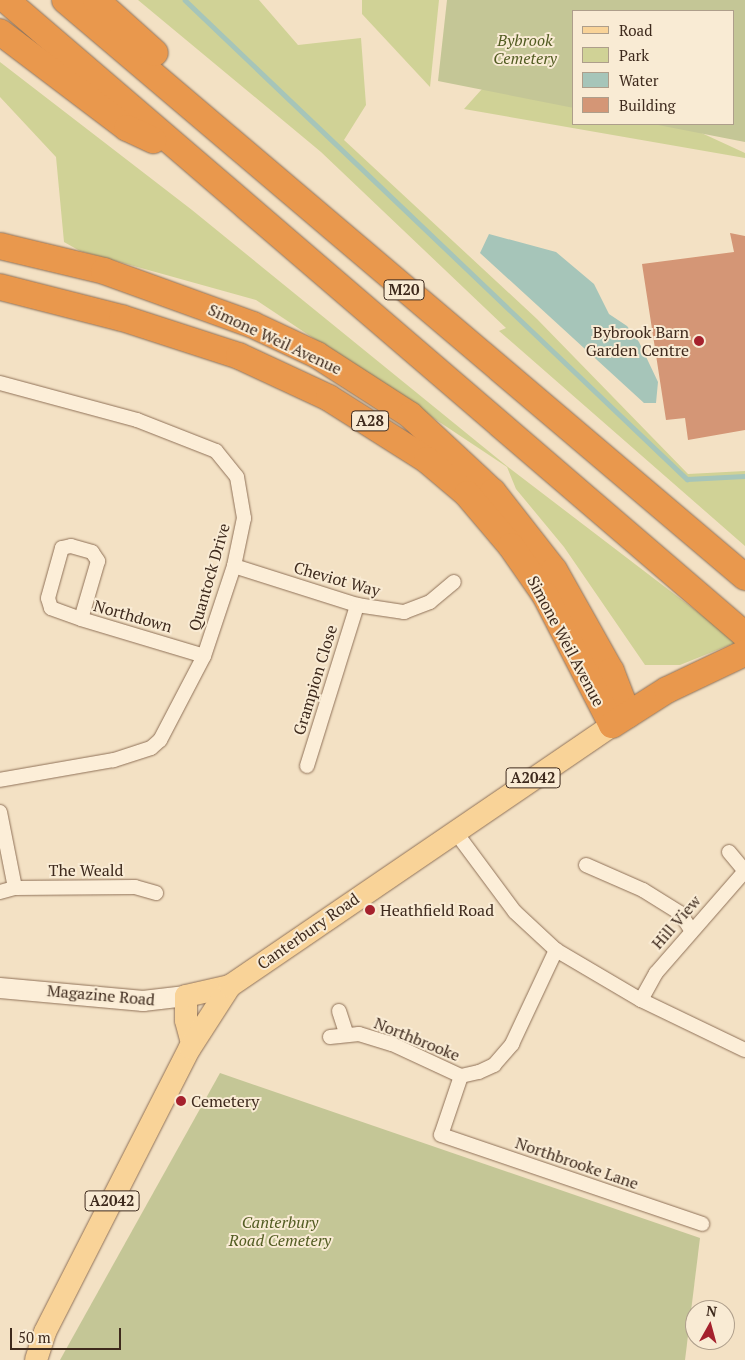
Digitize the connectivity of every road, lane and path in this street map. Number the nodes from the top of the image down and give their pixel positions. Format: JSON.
{"nodes":[{"id":1,"x":6,"y":0,"type":"edge"},
{"id":2,"x":65,"y":0,"type":"edge"},
{"id":3,"x":96,"y":0,"type":"edge"},
{"id":4,"x":0,"y":32,"type":"edge"},
{"id":5,"x":231,"y":140,"type":"junction"},
{"id":6,"x":188,"y":156,"type":"junction"},
{"id":7,"x":0,"y":246,"type":"edge"},
{"id":8,"x":0,"y":287,"type":"edge"},
{"id":9,"x":0,"y":383,"type":"edge"},
{"id":10,"x":234,"y":566,"type":"junction"},
{"id":11,"x":745,"y":577,"type":"edge"},
{"id":12,"x":454,"y":582,"type":"dead end"},
{"id":13,"x":357,"y":605,"type":"junction"},
{"id":14,"x":81,"y":619,"type":"junction"},
{"id":15,"x":745,"y":635,"type":"edge"},
{"id":16,"x":204,"y":656,"type":"junction"},
{"id":17,"x":736,"y":658,"type":"edge"},
{"id":18,"x":611,"y":671,"type":"junction"},
{"id":19,"x":667,"y":690,"type":"junction"},
{"id":20,"x":620,"y":720,"type":"junction"},
{"id":21,"x":307,"y":766,"type":"dead end"},
{"id":22,"x":0,"y":780,"type":"edge"},
{"id":23,"x":0,"y":812,"type":"edge"},
{"id":24,"x":454,"y":830,"type":"junction"},
{"id":25,"x":729,"y":852,"type":"dead end"},
{"id":26,"x":586,"y":865,"type":"dead end"},
{"id":27,"x":745,"y":871,"type":"edge"},
{"id":28,"x":15,"y":888,"type":"junction"},
{"id":29,"x":0,"y":892,"type":"edge"},
{"id":30,"x":156,"y":893,"type":"dead end"},
{"id":31,"x":691,"y":930,"type":"junction"},
{"id":32,"x":556,"y":950,"type":"junction"},
{"id":33,"x":230,"y":986,"type":"junction"},
{"id":34,"x":0,"y":988,"type":"edge"},
{"id":35,"x":186,"y":996,"type":"junction"},
{"id":36,"x":641,"y":1000,"type":"junction"},
{"id":37,"x":339,"y":1011,"type":"dead end"},
{"id":38,"x":347,"y":1035,"type":"junction"},
{"id":39,"x":330,"y":1037,"type":"dead end"},
{"id":40,"x":192,"y":1043,"type":"junction"},
{"id":41,"x":745,"y":1050,"type":"edge"},
{"id":42,"x":462,"y":1076,"type":"junction"},
{"id":43,"x":441,"y":1135,"type":"joint"},
{"id":44,"x":702,"y":1224,"type":"dead end"},
{"id":45,"x":36,"y":1360,"type":"edge"}],
"edges":[{"from":1,"to":6,"type":"highway","number":"M20"},
{"from":2,"to":5,"type":"highway","number":"M20"},
{"from":3,"to":5,"type":"highway","number":"M20"},
{"from":4,"to":6,"type":"highway","number":"M20"},
{"from":5,"to":11,"type":"highway","number":"M20"},
{"from":6,"to":15,"type":"highway","number":"M20"},
{"from":7,"to":18,"type":"highway","name":"Simone Weil Avenue","number":"A28"},
{"from":8,"to":20,"type":"highway","name":"Simone Weil Avenue","number":"A28"},
{"from":9,"to":10,"type":"street","name":"Quantock Drive"},
{"from":10,"to":13,"type":"street","name":"Cheviot Way"},
{"from":10,"to":16,"type":"street","name":"Quantock Drive"},
{"from":12,"to":13,"type":"street","name":"Cheviot Way"},
{"from":13,"to":21,"type":"street","name":"Grampion Close"},
{"from":14,"to":14,"type":"street","name":"Northdown"},
{"from":14,"to":16,"type":"street","name":"Northdown"},
{"from":16,"to":22,"type":"street","name":"Quantock Drive"},
{"from":17,"to":19,"type":"highway","name":"Canterbury Road"},
{"from":18,"to":19,"type":"highway"},
{"from":18,"to":20,"type":"highway","name":"Simone Weil Avenue","number":"A28"},
{"from":19,"to":20,"type":"highway","name":"Canterbury Road"},
{"from":20,"to":24,"type":"main road","name":"Canterbury Road","number":"A2042"},
{"from":23,"to":28,"type":"street"},
{"from":24,"to":32,"type":"street"},
{"from":24,"to":33,"type":"main road","name":"Canterbury Road","number":"A2042"},
{"from":25,"to":27,"type":"street","name":"Hill View"},
{"from":26,"to":31,"type":"street"},
{"from":27,"to":31,"type":"street","name":"Hill View"},
{"from":28,"to":29,"type":"street","name":"The Weald"},
{"from":28,"to":30,"type":"street","name":"The Weald"},
{"from":31,"to":36,"type":"street","name":"Hill View"},
{"from":32,"to":36,"type":"street"},
{"from":32,"to":42,"type":"street","name":"Northbrooke"},
{"from":33,"to":35,"type":"main road","name":"Magazine Road"},
{"from":33,"to":40,"type":"main road","name":"Canterbury Road","number":"A2042"},
{"from":34,"to":35,"type":"street","name":"Magazine Road"},
{"from":35,"to":40,"type":"main road"},
{"from":36,"to":41,"type":"street"},
{"from":37,"to":38,"type":"street"},
{"from":38,"to":39,"type":"street","name":"Northbrooke"},
{"from":38,"to":42,"type":"street","name":"Northbrooke"},
{"from":40,"to":45,"type":"main road","name":"Canterbury Road","number":"A2042"},
{"from":42,"to":43,"type":"street","name":"Northbrooke"},
{"from":43,"to":44,"type":"street","name":"Northbrooke Lane"}]}
